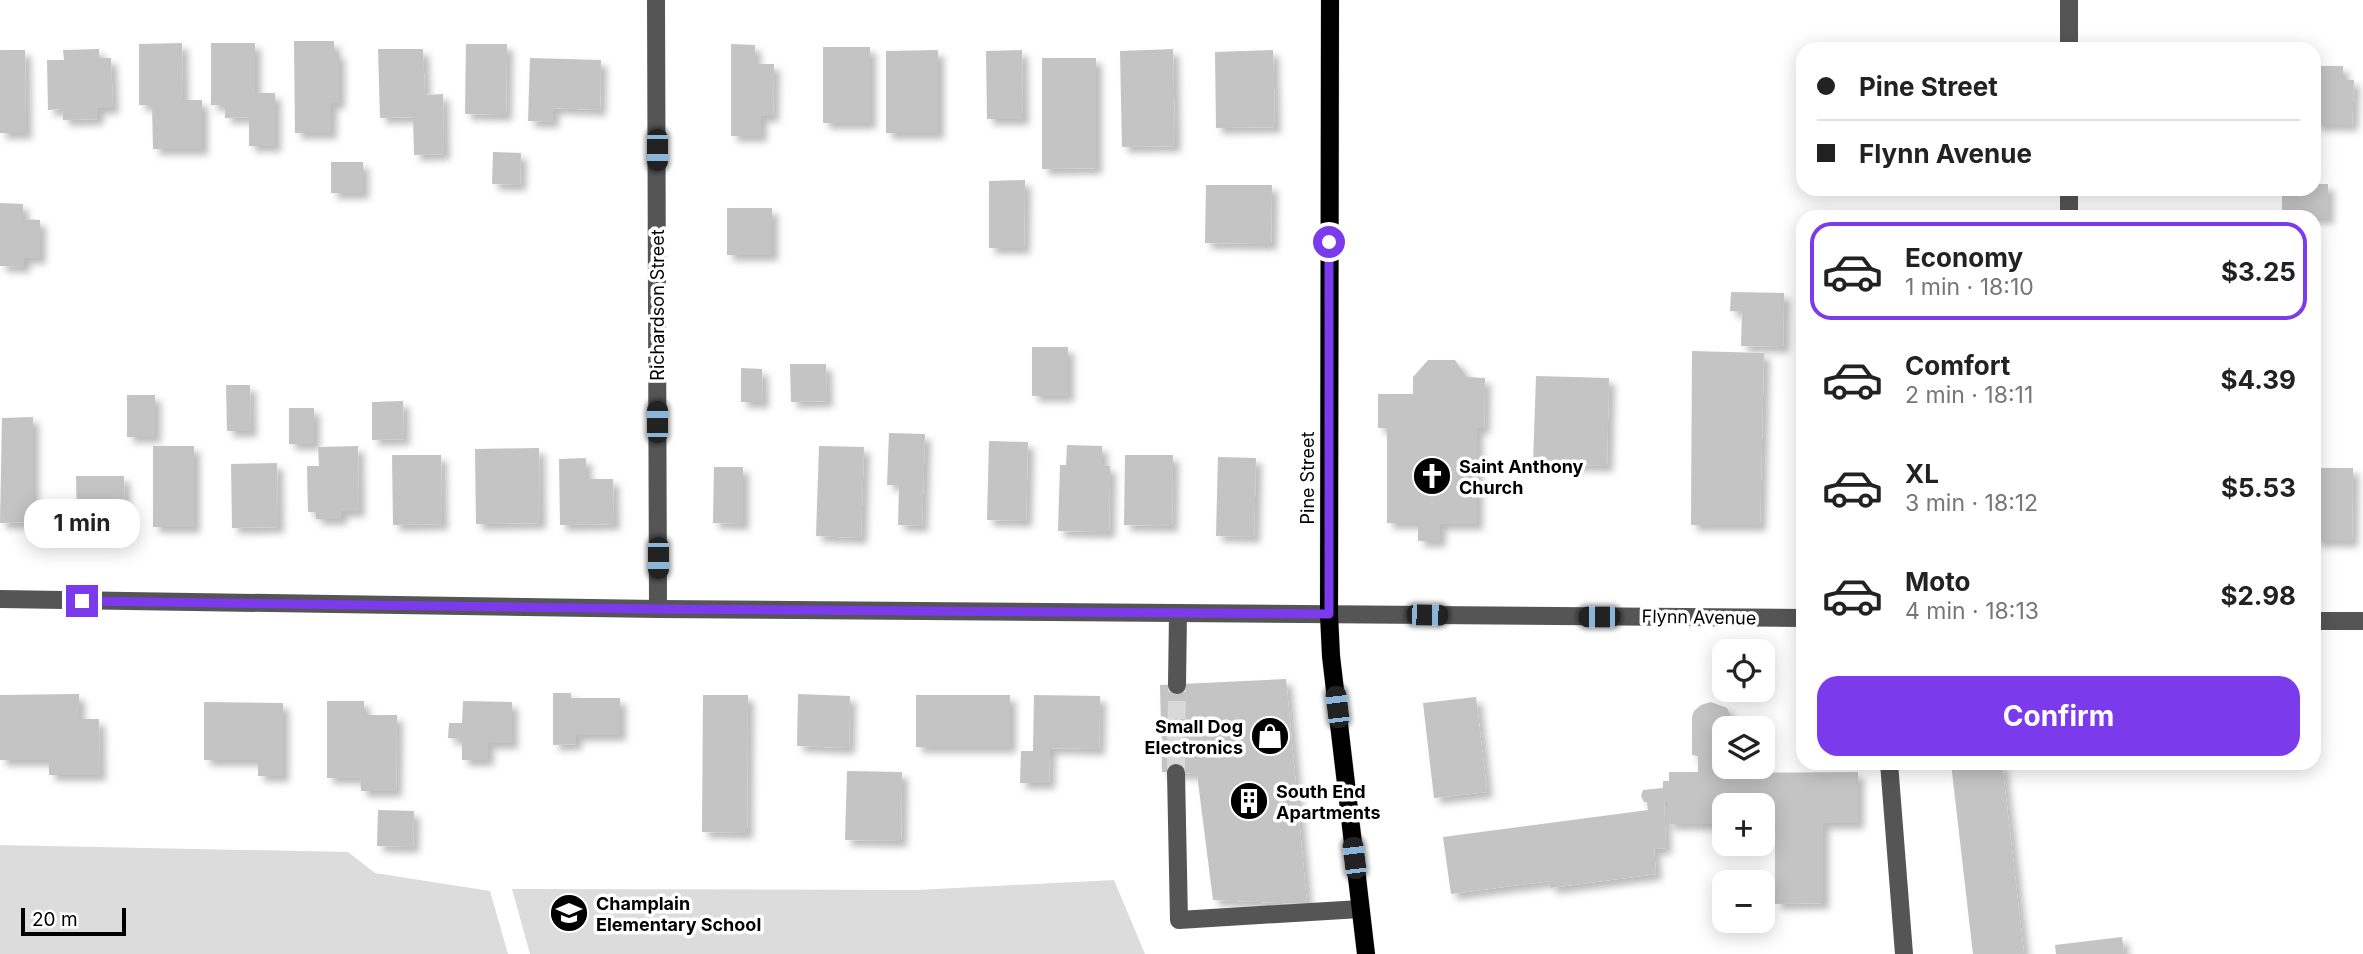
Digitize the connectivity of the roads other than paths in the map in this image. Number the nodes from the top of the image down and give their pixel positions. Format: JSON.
{"nodes":[{"id":1,"x":656,"y":0,"type":"edge"},
{"id":2,"x":1330,"y":0,"type":"edge"},
{"id":3,"x":2069,"y":0,"type":"edge"},
{"id":4,"x":2069,"y":42,"type":"edge"},
{"id":5,"x":0,"y":600,"type":"edge"},
{"id":6,"x":658,"y":609,"type":"junction"},
{"id":7,"x":1178,"y":613,"type":"junction"},
{"id":8,"x":1329,"y":614,"type":"junction"},
{"id":9,"x":1796,"y":618,"type":"edge"},
{"id":10,"x":2321,"y":621,"type":"edge"},
{"id":11,"x":2363,"y":621,"type":"edge"},
{"id":12,"x":1177,"y":685,"type":"tunnel mouth"},
{"id":13,"x":1890,"y":770,"type":"edge"},
{"id":14,"x":1176,"y":773,"type":"tunnel mouth"},
{"id":15,"x":1360,"y":909,"type":"junction"},
{"id":16,"x":1366,"y":954,"type":"edge"},
{"id":17,"x":1903,"y":954,"type":"edge"}],
"edges":[{"from":1,"to":6,"type":"street","name":"Richardson Street"},
{"from":2,"to":8,"type":"main road","name":"Pine Street"},
{"from":3,"to":4,"type":"street"},
{"from":5,"to":6,"type":"street","name":"Flynn Avenue"},
{"from":6,"to":7,"type":"street","name":"Flynn Avenue"},
{"from":7,"to":8,"type":"street","name":"Flynn Avenue"},
{"from":7,"to":12,"type":"street"},
{"from":8,"to":9,"type":"street","name":"Flynn Avenue"},
{"from":8,"to":15,"type":"main road","name":"Pine Street"},
{"from":10,"to":11,"type":"street"},
{"from":13,"to":17,"type":"street"},
{"from":14,"to":15,"type":"street"},
{"from":15,"to":16,"type":"main road","name":"Pine Street"}]}
